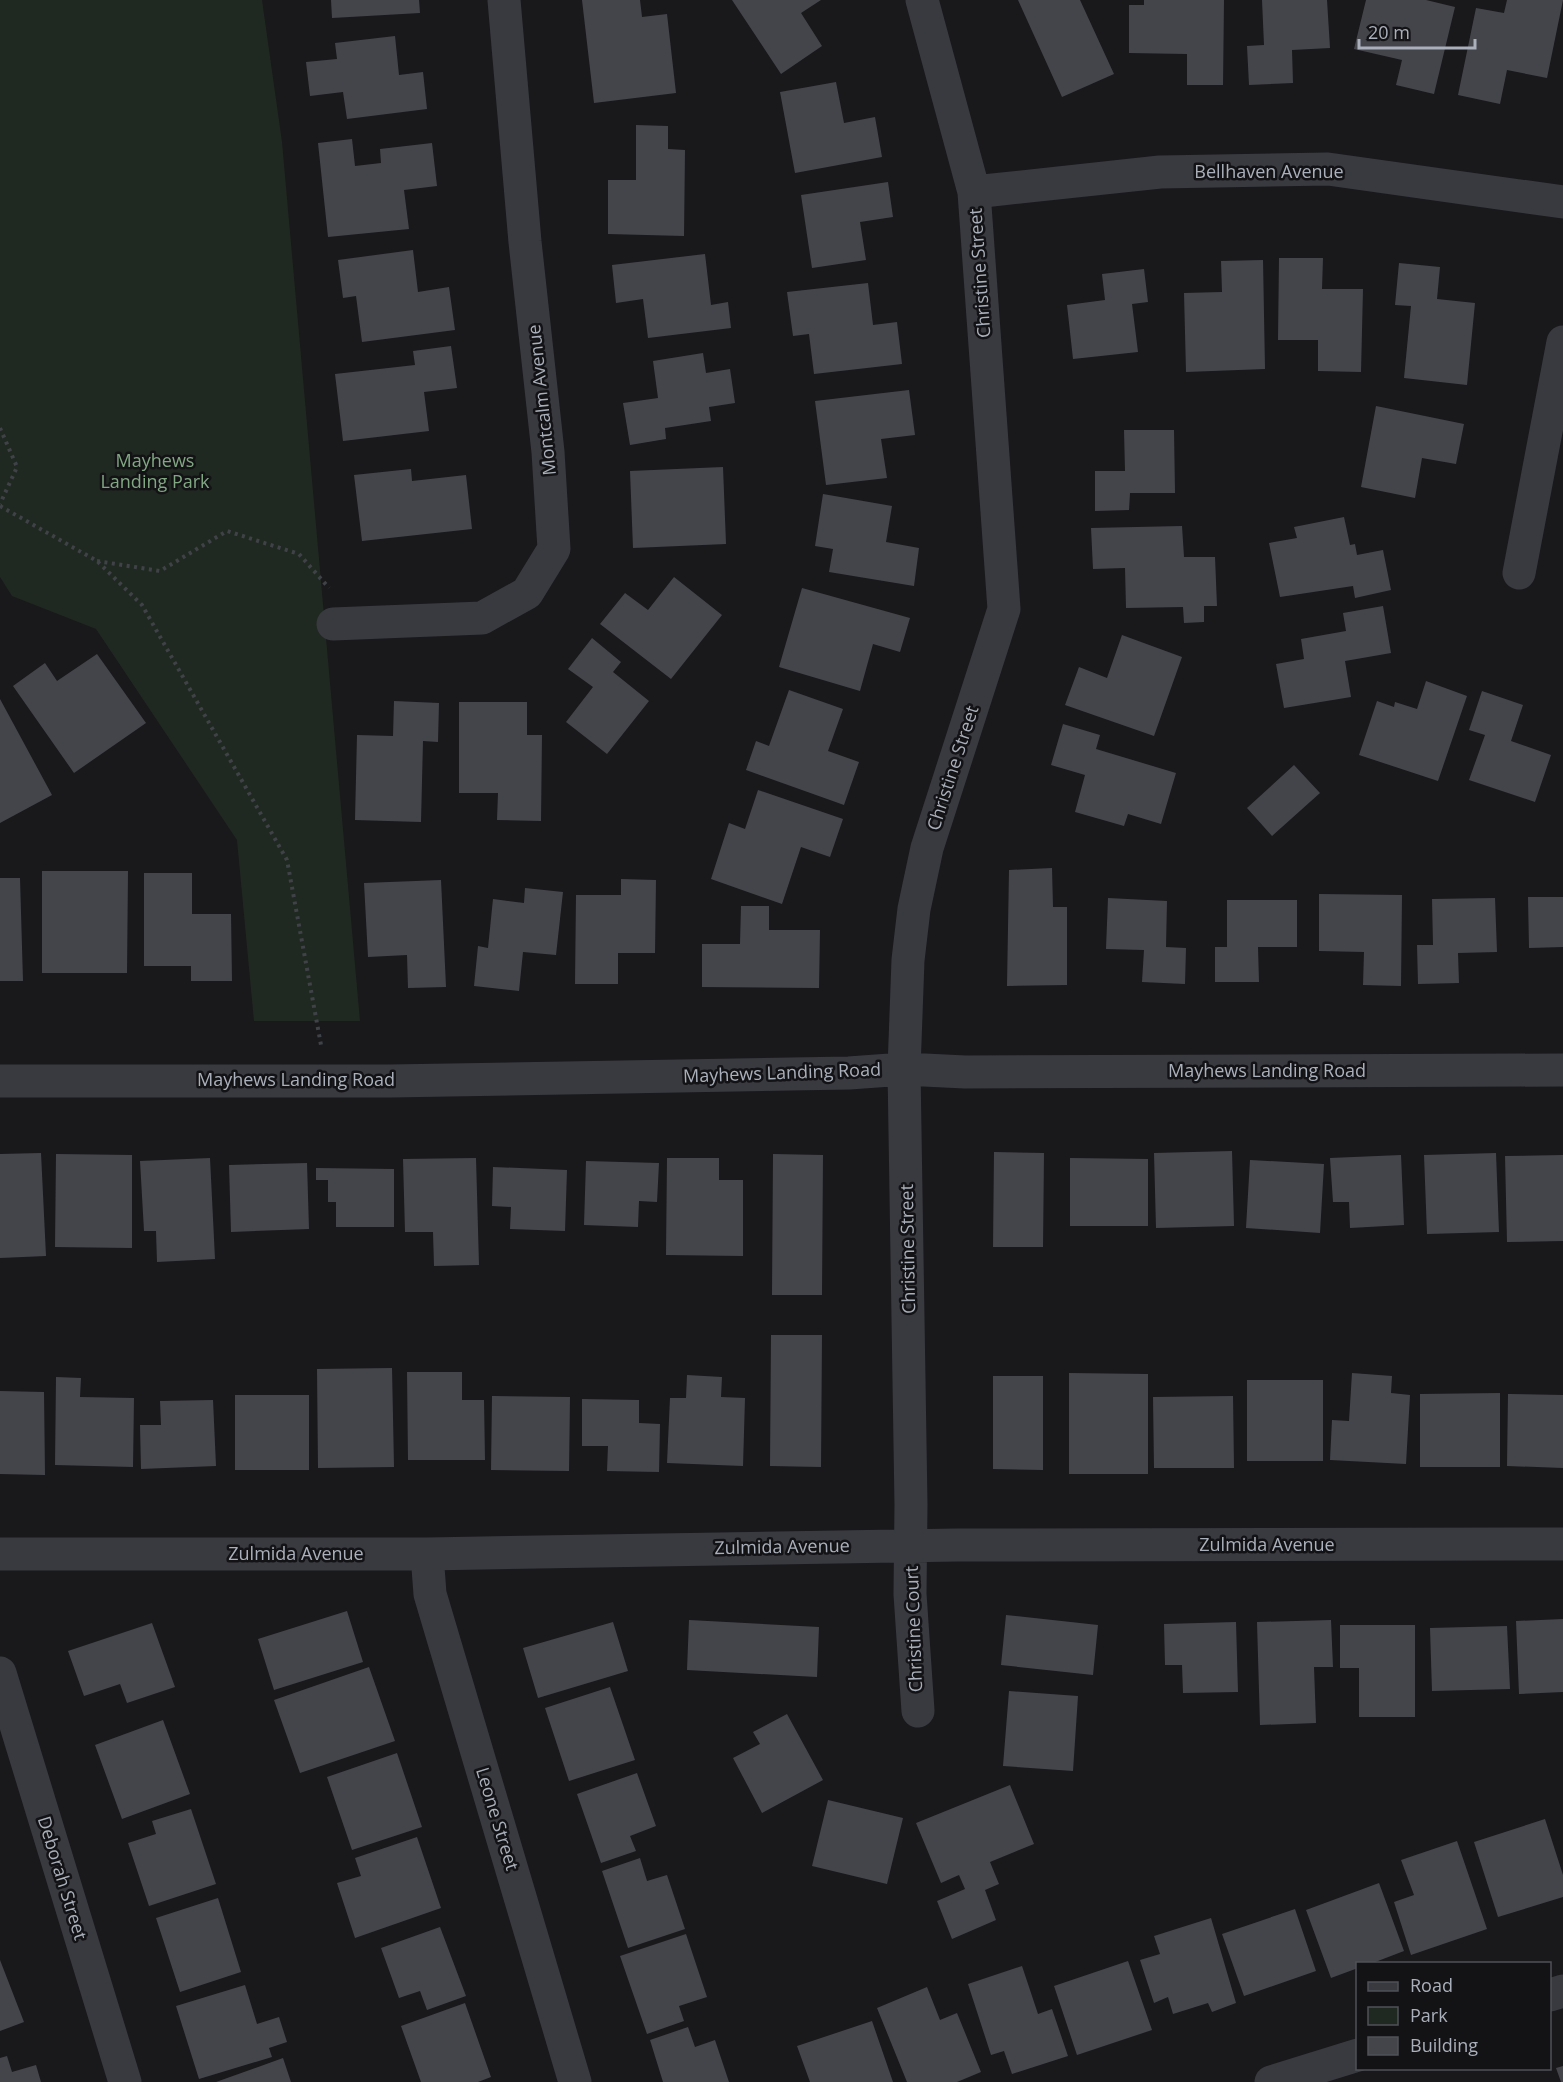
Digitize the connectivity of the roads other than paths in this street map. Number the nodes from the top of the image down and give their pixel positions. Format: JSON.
{"nodes":[{"id":1,"x":504,"y":0,"type":"edge"},
{"id":2,"x":922,"y":0,"type":"edge"},
{"id":3,"x":974,"y":192,"type":"junction"},
{"id":4,"x":1563,"y":202,"type":"edge"},
{"id":5,"x":1563,"y":342,"type":"edge"},
{"id":6,"x":1519,"y":573,"type":"dead end"},
{"id":7,"x":333,"y":624,"type":"road end"},
{"id":8,"x":904,"y":1069,"type":"junction"},
{"id":9,"x":1563,"y":1070,"type":"edge"},
{"id":10,"x":0,"y":1081,"type":"edge"},
{"id":11,"x":1563,"y":1544,"type":"edge"},
{"id":12,"x":912,"y":1547,"type":"junction"},
{"id":13,"x":0,"y":1554,"type":"edge"},
{"id":14,"x":427,"y":1554,"type":"junction"},
{"id":15,"x":0,"y":1673,"type":"edge"},
{"id":16,"x":918,"y":1711,"type":"dead end"},
{"id":17,"x":1356,"y":2056,"type":"edge"},
{"id":18,"x":125,"y":2082,"type":"edge"},
{"id":19,"x":575,"y":2082,"type":"edge"},
{"id":20,"x":1271,"y":2082,"type":"edge"}],
"edges":[{"from":1,"to":7,"type":"street","name":"Montcalm Avenue"},
{"from":2,"to":3,"type":"street","name":"Christine Street"},
{"from":3,"to":4,"type":"street","name":"Bellhaven Avenue"},
{"from":3,"to":8,"type":"street","name":"Christine Street"},
{"from":5,"to":6,"type":"street"},
{"from":8,"to":9,"type":"street","name":"Mayhews Landing Road"},
{"from":8,"to":10,"type":"street","name":"Mayhews Landing Road"},
{"from":8,"to":12,"type":"street","name":"Christine Street"},
{"from":11,"to":12,"type":"street","name":"Zulmida Avenue"},
{"from":12,"to":14,"type":"street","name":"Zulmida Avenue"},
{"from":12,"to":16,"type":"street","name":"Christine Court"},
{"from":13,"to":14,"type":"street","name":"Zulmida Avenue"},
{"from":14,"to":19,"type":"street","name":"Leone Street"},
{"from":15,"to":18,"type":"street","name":"Deborah Street"},
{"from":17,"to":20,"type":"street"}]}
